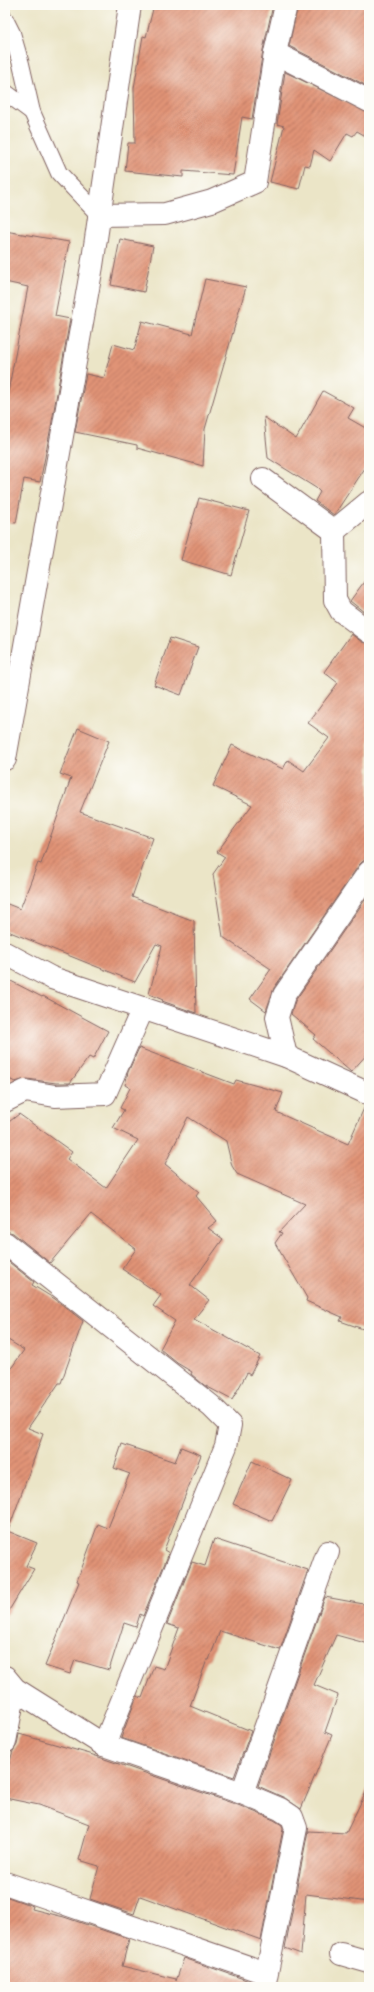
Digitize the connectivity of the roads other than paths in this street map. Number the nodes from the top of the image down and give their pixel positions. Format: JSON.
{"nodes":[{"id":1,"x":130,"y":5,"type":"edge"},
{"id":2,"x":286,"y":5,"type":"edge"},
{"id":3,"x":5,"y":19,"type":"edge"},
{"id":4,"x":275,"y":53,"type":"junction"},
{"id":5,"x":5,"y":92,"type":"edge"},
{"id":6,"x":369,"y":101,"type":"edge"},
{"id":7,"x":32,"y":112,"type":"junction"},
{"id":8,"x":99,"y":214,"type":"junction"},
{"id":9,"x":263,"y":479,"type":"dead end"},
{"id":10,"x":369,"y":502,"type":"edge"},
{"id":11,"x":334,"y":531,"type":"junction"},
{"id":12,"x":369,"y":632,"type":"edge"},
{"id":13,"x":5,"y":759,"type":"edge"},
{"id":14,"x":369,"y":872,"type":"edge"},
{"id":15,"x":5,"y":953,"type":"edge"},
{"id":16,"x":143,"y":1008,"type":"junction"},
{"id":17,"x":278,"y":1054,"type":"junction"},
{"id":18,"x":369,"y":1094,"type":"edge"},
{"id":19,"x":5,"y":1101,"type":"edge"},
{"id":20,"x":5,"y":1244,"type":"edge"},
{"id":21,"x":328,"y":1552,"type":"dead end"},
{"id":22,"x":10,"y":1683,"type":"edge"},
{"id":23,"x":5,"y":1742,"type":"edge"},
{"id":24,"x":104,"y":1745,"type":"junction"},
{"id":25,"x":242,"y":1793,"type":"junction"},
{"id":26,"x":5,"y":1884,"type":"edge"},
{"id":27,"x":341,"y":1954,"type":"dead end"},
{"id":28,"x":369,"y":1962,"type":"edge"},
{"id":29,"x":265,"y":1980,"type":"edge"}],
"edges":[{"from":1,"to":8,"type":"street"},
{"from":2,"to":4,"type":"street"},
{"from":3,"to":7,"type":"lane"},
{"from":4,"to":6,"type":"street"},
{"from":4,"to":8,"type":"street"},
{"from":5,"to":7,"type":"lane"},
{"from":7,"to":8,"type":"lane"},
{"from":8,"to":13,"type":"street"},
{"from":9,"to":11,"type":"street"},
{"from":10,"to":11,"type":"street"},
{"from":11,"to":12,"type":"street"},
{"from":14,"to":17,"type":"street"},
{"from":15,"to":16,"type":"street"},
{"from":16,"to":17,"type":"street"},
{"from":16,"to":19,"type":"street"},
{"from":17,"to":18,"type":"street"},
{"from":20,"to":24,"type":"street"},
{"from":21,"to":25,"type":"street"},
{"from":22,"to":23,"type":"street"},
{"from":22,"to":24,"type":"street"},
{"from":24,"to":25,"type":"street"},
{"from":25,"to":29,"type":"street"},
{"from":26,"to":29,"type":"street"},
{"from":27,"to":28,"type":"street"}]}
